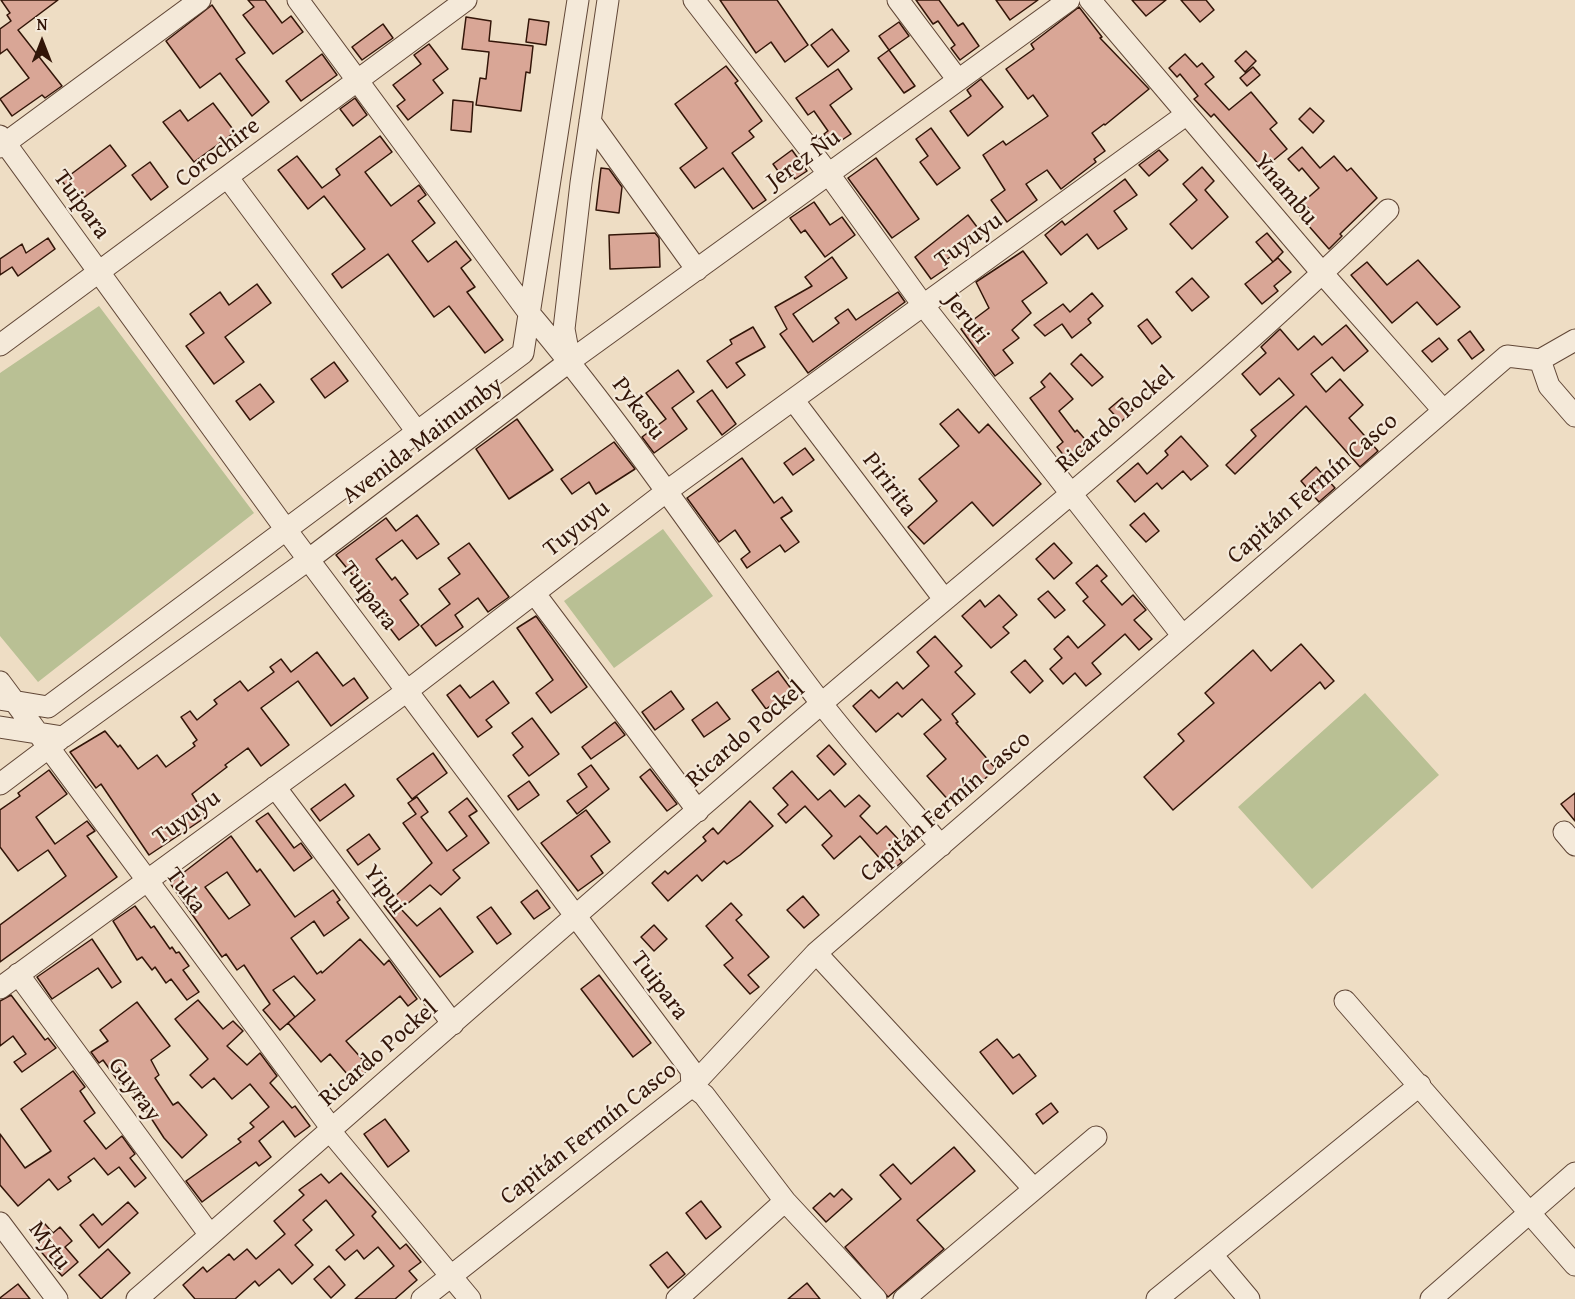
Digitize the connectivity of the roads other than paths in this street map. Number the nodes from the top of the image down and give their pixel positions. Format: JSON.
{"nodes":[{"id":1,"x":200,"y":0,"type":"edge"},
{"id":2,"x":298,"y":0,"type":"edge"},
{"id":3,"x":466,"y":0,"type":"edge"},
{"id":4,"x":578,"y":0,"type":"edge"},
{"id":5,"x":608,"y":0,"type":"edge"},
{"id":6,"x":694,"y":0,"type":"edge"},
{"id":7,"x":898,"y":0,"type":"edge"},
{"id":8,"x":1069,"y":0,"type":"edge"},
{"id":9,"x":1090,"y":0,"type":"edge"},
{"id":10,"x":358,"y":80,"type":"junction"},
{"id":11,"x":958,"y":80,"type":"junction"},
{"id":12,"x":1187,"y":114,"type":"junction"},
{"id":13,"x":590,"y":121,"type":"junction"},
{"id":14,"x":2,"y":142,"type":"edge"},
{"id":15,"x":828,"y":173,"type":"junction"},
{"id":16,"x":228,"y":178,"type":"junction"},
{"id":17,"x":1388,"y":210,"type":"dead end"},
{"id":18,"x":697,"y":270,"type":"junction"},
{"id":19,"x":99,"y":273,"type":"junction"},
{"id":20,"x":1323,"y":274,"type":"junction"},
{"id":21,"x":923,"y":305,"type":"junction"},
{"id":22,"x":529,"y":313,"type":"junction"},
{"id":23,"x":1575,"y":340,"type":"edge"},
{"id":24,"x":0,"y":345,"type":"edge"},
{"id":25,"x":1540,"y":360,"type":"junction"},
{"id":26,"x":570,"y":361,"type":"junction"},
{"id":27,"x":794,"y":401,"type":"junction"},
{"id":28,"x":1443,"y":410,"type":"junction"},
{"id":29,"x":1575,"y":416,"type":"edge"},
{"id":30,"x":418,"y":433,"type":"junction"},
{"id":31,"x":668,"y":491,"type":"junction"},
{"id":32,"x":1070,"y":494,"type":"junction"},
{"id":33,"x":287,"y":531,"type":"junction"},
{"id":34,"x":308,"y":560,"type":"junction"},
{"id":35,"x":535,"y":594,"type":"junction"},
{"id":36,"x":944,"y":599,"type":"junction"},
{"id":37,"x":1182,"y":635,"type":"junction"},
{"id":38,"x":0,"y":682,"type":"edge"},
{"id":39,"x":407,"y":691,"type":"junction"},
{"id":40,"x":7,"y":701,"type":"edge"},
{"id":41,"x":822,"y":703,"type":"junction"},
{"id":42,"x":0,"y":728,"type":"edge"},
{"id":43,"x":50,"y":739,"type":"junction"},
{"id":44,"x":0,"y":784,"type":"edge"},
{"id":45,"x":275,"y":786,"type":"junction"},
{"id":46,"x":698,"y":811,"type":"junction"},
{"id":47,"x":941,"y":846,"type":"junction"},
{"id":48,"x":145,"y":880,"type":"junction"},
{"id":49,"x":575,"y":917,"type":"junction"},
{"id":50,"x":816,"y":953,"type":"junction"},
{"id":51,"x":18,"y":975,"type":"junction"},
{"id":52,"x":0,"y":987,"type":"edge"},
{"id":53,"x":1345,"y":1001,"type":"dead end"},
{"id":54,"x":453,"y":1024,"type":"junction"},
{"id":55,"x":1420,"y":1085,"type":"junction"},
{"id":56,"x":692,"y":1086,"type":"junction"},
{"id":57,"x":331,"y":1130,"type":"junction"},
{"id":58,"x":1096,"y":1137,"type":"dead end"},
{"id":59,"x":1575,"y":1173,"type":"edge"},
{"id":60,"x":1034,"y":1189,"type":"junction"},
{"id":61,"x":785,"y":1201,"type":"junction"},
{"id":62,"x":1530,"y":1213,"type":"junction"},
{"id":63,"x":0,"y":1223,"type":"edge"},
{"id":64,"x":210,"y":1235,"type":"junction"},
{"id":65,"x":1212,"y":1255,"type":"junction"},
{"id":66,"x":1575,"y":1265,"type":"edge"},
{"id":67,"x":450,"y":1275,"type":"junction"},
{"id":68,"x":57,"y":1299,"type":"edge"},
{"id":69,"x":137,"y":1299,"type":"edge"},
{"id":70,"x":422,"y":1299,"type":"edge"},
{"id":71,"x":470,"y":1299,"type":"edge"},
{"id":72,"x":677,"y":1299,"type":"edge"},
{"id":73,"x":876,"y":1299,"type":"edge"},
{"id":74,"x":904,"y":1299,"type":"edge"},
{"id":75,"x":1157,"y":1299,"type":"edge"},
{"id":76,"x":1249,"y":1299,"type":"edge"},
{"id":77,"x":1431,"y":1299,"type":"edge"}],
"edges":[{"from":1,"to":14,"type":"street"},
{"from":2,"to":10,"type":"street","name":"Pykasu"},
{"from":3,"to":10,"type":"street","name":"Corochire"},
{"from":4,"to":22,"type":"street","name":"Avenida Mainumby"},
{"from":5,"to":13,"type":"street"},
{"from":6,"to":15,"type":"street","name":"Jeruti"},
{"from":7,"to":11,"type":"street"},
{"from":8,"to":11,"type":"street","name":"Jerez Ñu"},
{"from":9,"to":12,"type":"street","name":"Ynambu"},
{"from":10,"to":16,"type":"street","name":"Corochire"},
{"from":10,"to":22,"type":"street","name":"Pykasu"},
{"from":11,"to":15,"type":"street","name":"Jerez Ñu"},
{"from":12,"to":20,"type":"street","name":"Ynambu"},
{"from":12,"to":21,"type":"street","name":"Tuyuyu"},
{"from":13,"to":18,"type":"street"},
{"from":13,"to":26,"type":"street"},
{"from":14,"to":19,"type":"street","name":"Tuipara"},
{"from":15,"to":18,"type":"street","name":"Jerez Ñu"},
{"from":15,"to":21,"type":"street","name":"Jeruti"},
{"from":16,"to":19,"type":"street","name":"Corochire"},
{"from":16,"to":30,"type":"street"},
{"from":17,"to":20,"type":"street","name":"Ricardo Pockel"},
{"from":18,"to":26,"type":"street","name":"Jerez Ñu"},
{"from":19,"to":24,"type":"street","name":"Corochire"},
{"from":19,"to":33,"type":"street","name":"Tuipara"},
{"from":20,"to":28,"type":"street","name":"Ynambu"},
{"from":20,"to":32,"type":"street","name":"Ricardo Pockel"},
{"from":21,"to":27,"type":"street","name":"Tuyuyu"},
{"from":21,"to":32,"type":"street","name":"Jeruti"},
{"from":22,"to":26,"type":"street","name":"Pykasu"},
{"from":22,"to":30,"type":"street","name":"Avenida Mainumby"},
{"from":23,"to":25,"type":"street"},
{"from":25,"to":28,"type":"street","name":"Capitán Fermín Casco"},
{"from":25,"to":29,"type":"street"},
{"from":26,"to":31,"type":"street","name":"Pykasu"},
{"from":26,"to":34,"type":"street","name":"Avenida Mainumby"},
{"from":27,"to":31,"type":"street","name":"Tuyuyu"},
{"from":27,"to":36,"type":"street","name":"Piririta"},
{"from":28,"to":37,"type":"street","name":"Capitán Fermín Casco"},
{"from":30,"to":33,"type":"street","name":"Avenida Mainumby"},
{"from":31,"to":35,"type":"street","name":"Tuyuyu"},
{"from":31,"to":41,"type":"street","name":"Pykasu"},
{"from":32,"to":36,"type":"street","name":"Ricardo Pockel"},
{"from":32,"to":37,"type":"street","name":"Jeruti"},
{"from":33,"to":34,"type":"street","name":"Tuipara"},
{"from":33,"to":40,"type":"street","name":"Avenida Mainumby"},
{"from":34,"to":39,"type":"street","name":"Tuipara"},
{"from":34,"to":43,"type":"street","name":"Avenida Mainumby"},
{"from":35,"to":39,"type":"street","name":"Tuyuyu"},
{"from":35,"to":46,"type":"street"},
{"from":36,"to":41,"type":"street","name":"Ricardo Pockel"},
{"from":37,"to":47,"type":"street","name":"Capitán Fermín Casco"},
{"from":38,"to":40,"type":"street","name":"Tuka"},
{"from":39,"to":45,"type":"street","name":"Tuyuyu"},
{"from":39,"to":49,"type":"street","name":"Tuipara"},
{"from":40,"to":43,"type":"street","name":"Tuka"},
{"from":41,"to":46,"type":"street","name":"Ricardo Pockel"},
{"from":41,"to":47,"type":"street","name":"Pykasu"},
{"from":42,"to":43,"type":"street"},
{"from":43,"to":44,"type":"street"},
{"from":43,"to":48,"type":"street","name":"Tuka"},
{"from":45,"to":48,"type":"street","name":"Tuyuyu"},
{"from":45,"to":54,"type":"street","name":"Yipui"},
{"from":46,"to":49,"type":"street","name":"Ricardo Pockel"},
{"from":47,"to":50,"type":"street","name":"Capitán Fermín Casco"},
{"from":48,"to":51,"type":"street","name":"Tuyuyu"},
{"from":48,"to":57,"type":"street","name":"Tuka"},
{"from":49,"to":54,"type":"street","name":"Ricardo Pockel"},
{"from":49,"to":56,"type":"street","name":"Tuipara"},
{"from":50,"to":56,"type":"street","name":"Capitán Fermín Casco"},
{"from":50,"to":60,"type":"street"},
{"from":51,"to":52,"type":"street","name":"Tuyuyu"},
{"from":51,"to":64,"type":"street","name":"Guyray"},
{"from":53,"to":55,"type":"street"},
{"from":54,"to":57,"type":"street","name":"Ricardo Pockel"},
{"from":55,"to":62,"type":"street"},
{"from":55,"to":65,"type":"street"},
{"from":56,"to":61,"type":"street"},
{"from":56,"to":67,"type":"street","name":"Capitán Fermín Casco"},
{"from":57,"to":64,"type":"street","name":"Ricardo Pockel"},
{"from":57,"to":67,"type":"street","name":"Tuka"},
{"from":58,"to":60,"type":"street"},
{"from":59,"to":62,"type":"street"},
{"from":60,"to":74,"type":"street"},
{"from":61,"to":72,"type":"street"},
{"from":61,"to":73,"type":"street"},
{"from":62,"to":66,"type":"street"},
{"from":62,"to":77,"type":"street"},
{"from":63,"to":68,"type":"street","name":"Mytu"},
{"from":64,"to":69,"type":"street","name":"Ricardo Pockel"},
{"from":65,"to":75,"type":"street"},
{"from":65,"to":76,"type":"street"},
{"from":67,"to":70,"type":"street","name":"Capitán Fermín Casco"},
{"from":67,"to":71,"type":"street","name":"Tuka"}]}
